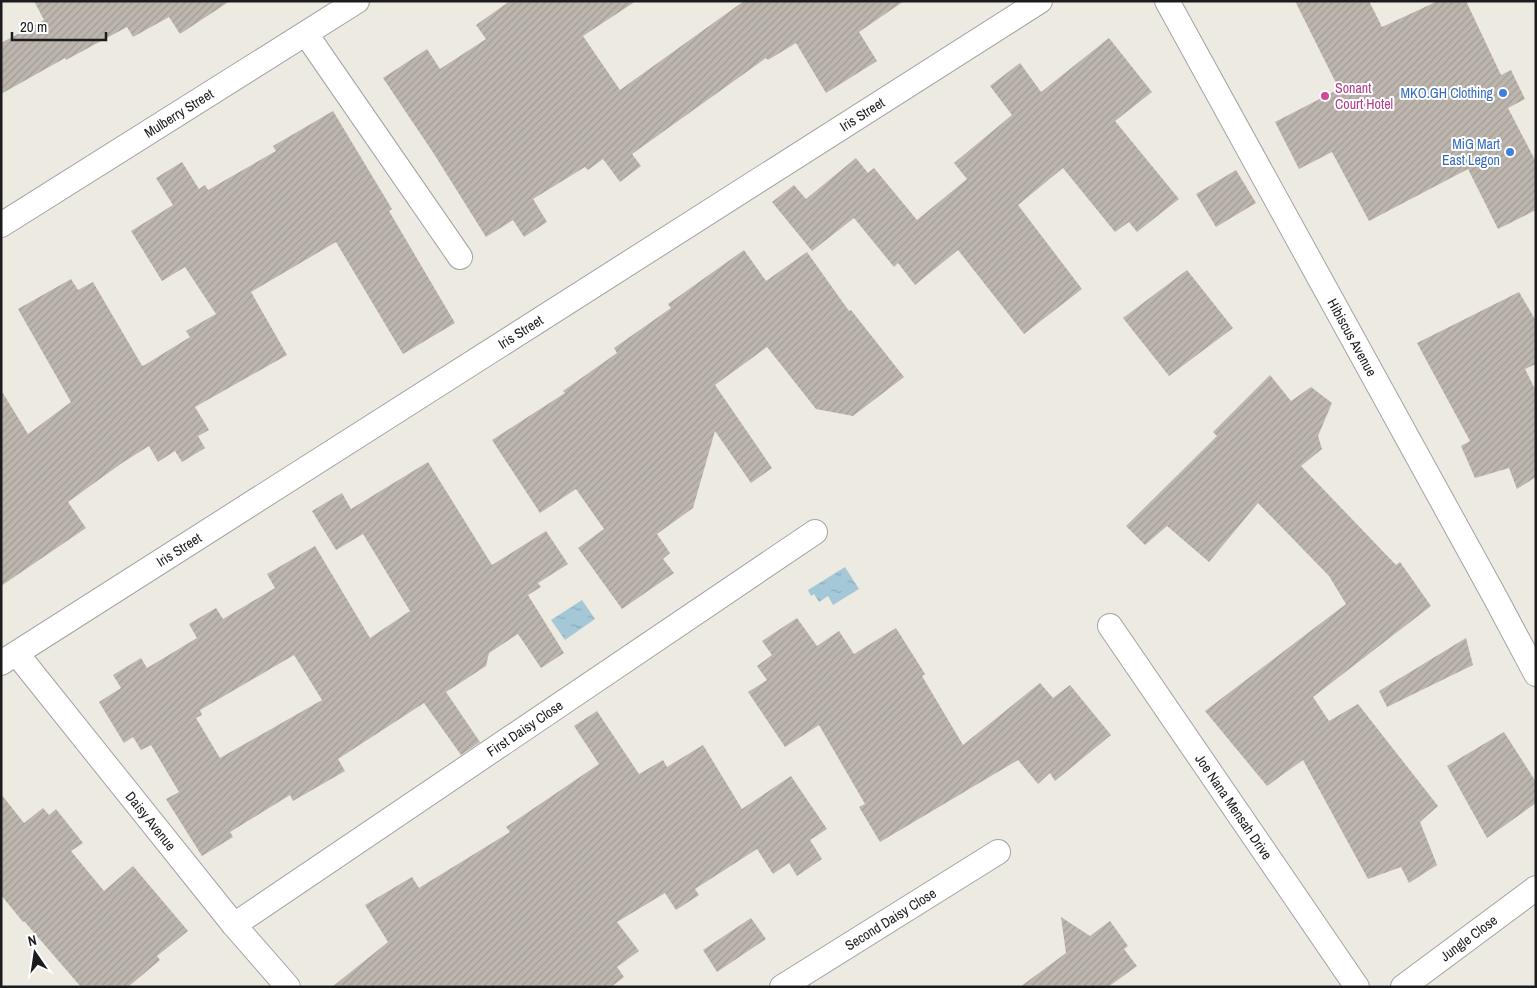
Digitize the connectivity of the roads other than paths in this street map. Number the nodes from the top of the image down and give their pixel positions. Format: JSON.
{"nodes":[{"id":1,"x":358,"y":1,"type":"edge"},
{"id":2,"x":1040,"y":1,"type":"edge"},
{"id":3,"x":1167,"y":1,"type":"edge"},
{"id":4,"x":306,"y":34,"type":"junction"},
{"id":5,"x":1,"y":225,"type":"edge"},
{"id":6,"x":460,"y":257,"type":"dead end"},
{"id":7,"x":815,"y":532,"type":"dead end"},
{"id":8,"x":1110,"y":626,"type":"dead end"},
{"id":9,"x":9,"y":658,"type":"edge"},
{"id":10,"x":1536,"y":674,"type":"edge"},
{"id":11,"x":998,"y":852,"type":"dead end"},
{"id":12,"x":1536,"y":888,"type":"edge"},
{"id":13,"x":234,"y":925,"type":"junction"},
{"id":14,"x":288,"y":987,"type":"edge"},
{"id":15,"x":782,"y":987,"type":"edge"},
{"id":16,"x":1357,"y":987,"type":"edge"},
{"id":17,"x":1403,"y":987,"type":"edge"}],
"edges":[{"from":1,"to":4,"type":"street","name":"Mulberry Street"},
{"from":2,"to":9,"type":"street","name":"Iris Street"},
{"from":3,"to":10,"type":"street","name":"Hibiscus Avenue"},
{"from":4,"to":5,"type":"street","name":"Mulberry Street"},
{"from":4,"to":6,"type":"street"},
{"from":7,"to":13,"type":"street","name":"First Daisy Close"},
{"from":8,"to":16,"type":"street","name":"Joe Nana Mensah Drive"},
{"from":9,"to":13,"type":"street","name":"Daisy Avenue"},
{"from":11,"to":15,"type":"street","name":"Second Daisy Close"},
{"from":12,"to":17,"type":"street","name":"Jungle Close"},
{"from":13,"to":14,"type":"street","name":"Daisy Avenue"}]}
